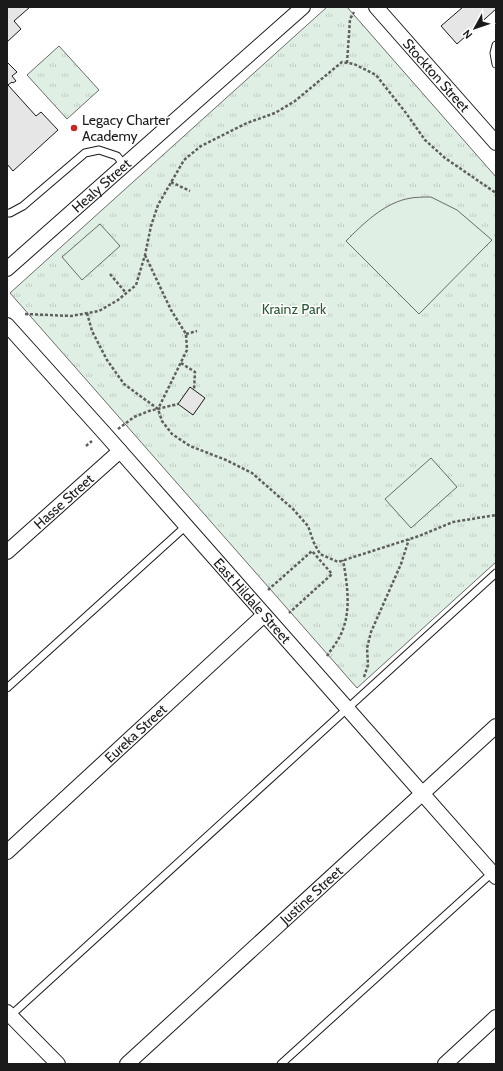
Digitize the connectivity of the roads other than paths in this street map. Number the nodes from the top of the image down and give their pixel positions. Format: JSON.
{"nodes":[{"id":1,"x":303,"y":7,"type":"edge"},
{"id":2,"x":376,"y":7,"type":"edge"},
{"id":3,"x":496,"y":45,"type":"edge"},
{"id":4,"x":496,"y":64,"type":"edge"},
{"id":5,"x":496,"y":143,"type":"edge"},
{"id":6,"x":124,"y":165,"type":"junction"},
{"id":7,"x":7,"y":213,"type":"edge"},
{"id":8,"x":7,"y":269,"type":"edge"},
{"id":9,"x":7,"y":325,"type":"edge"},
{"id":10,"x":120,"y":451,"type":"junction"},
{"id":11,"x":186,"y":526,"type":"junction"},
{"id":12,"x":7,"y":552,"type":"edge"},
{"id":13,"x":496,"y":573,"type":"edge"},
{"id":14,"x":264,"y":615,"type":"junction"},
{"id":15,"x":7,"y":688,"type":"edge"},
{"id":16,"x":347,"y":709,"type":"junction"},
{"id":17,"x":496,"y":726,"type":"edge"},
{"id":18,"x":422,"y":793,"type":"junction"},
{"id":19,"x":7,"y":852,"type":"edge"},
{"id":20,"x":495,"y":873,"type":"edge"},
{"id":21,"x":8,"y":1016,"type":"edge"},
{"id":22,"x":496,"y":1017,"type":"edge"},
{"id":23,"x":58,"y":1064,"type":"edge"},
{"id":24,"x":127,"y":1064,"type":"edge"},
{"id":25,"x":281,"y":1064,"type":"edge"},
{"id":26,"x":445,"y":1064,"type":"edge"}],
"edges":[{"from":1,"to":6,"type":"street","name":"Healy Street"},
{"from":2,"to":5,"type":"street","name":"Stockton Street"},
{"from":3,"to":4,"type":"lane"},
{"from":6,"to":7,"type":"lane"},
{"from":6,"to":8,"type":"street","name":"Healy Street"},
{"from":9,"to":10,"type":"street","name":"East Hildale Street"},
{"from":10,"to":11,"type":"street","name":"East Hildale Street"},
{"from":10,"to":12,"type":"street","name":"Hasse Street"},
{"from":11,"to":14,"type":"street","name":"East Hildale Street"},
{"from":11,"to":15,"type":"lane"},
{"from":13,"to":16,"type":"lane"},
{"from":14,"to":16,"type":"street","name":"East Hildale Street"},
{"from":14,"to":19,"type":"street","name":"Eureka Street"},
{"from":16,"to":18,"type":"street","name":"East Hildale Street"},
{"from":16,"to":21,"type":"lane"},
{"from":17,"to":18,"type":"street","name":"Justine Street"},
{"from":18,"to":20,"type":"street","name":"East Hildale Street"},
{"from":18,"to":24,"type":"street","name":"Justine Street"},
{"from":20,"to":25,"type":"lane"},
{"from":21,"to":23,"type":"street"},
{"from":22,"to":26,"type":"street"}]}
